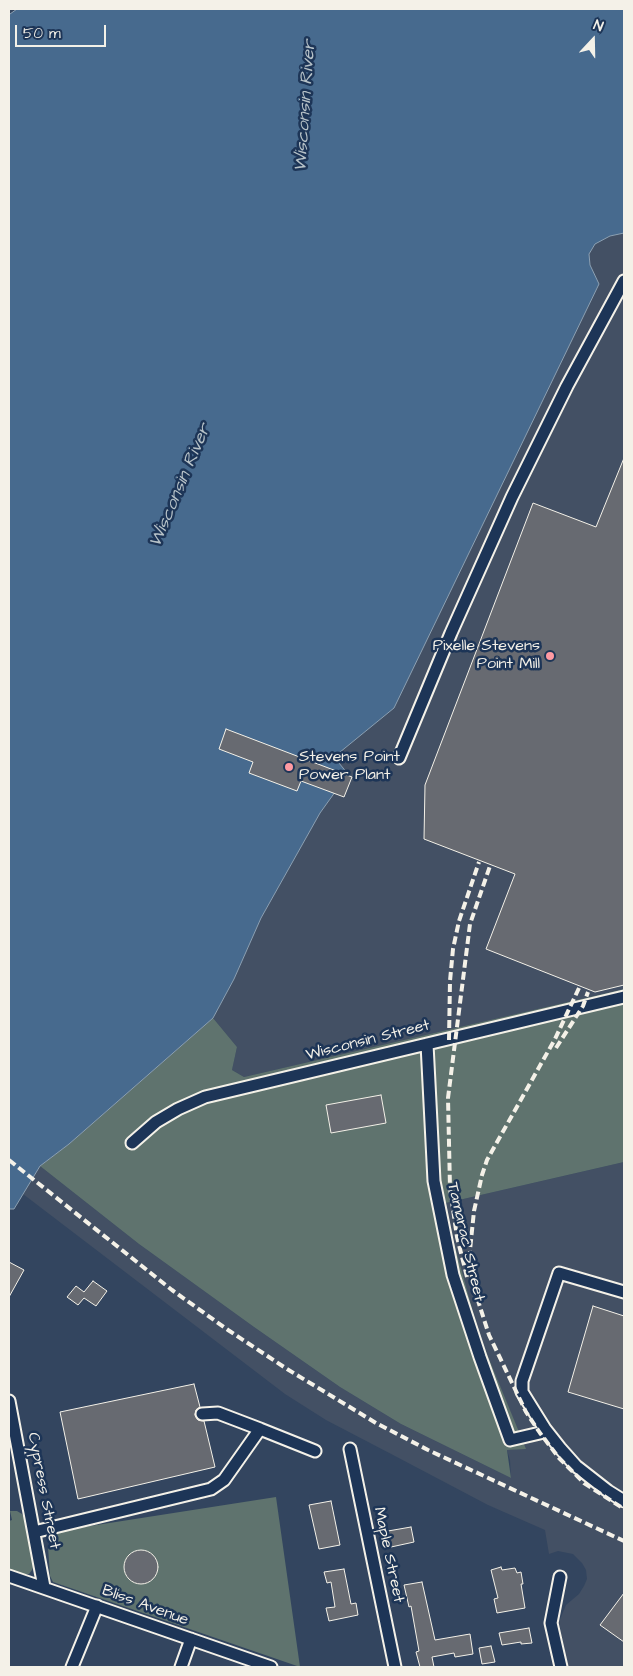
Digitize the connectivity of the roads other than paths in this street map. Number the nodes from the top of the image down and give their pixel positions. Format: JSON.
{"nodes":[{"id":1,"x":624,"y":281,"type":"edge"},
{"id":2,"x":400,"y":758,"type":"dead end"},
{"id":3,"x":624,"y":997,"type":"edge"},
{"id":4,"x":427,"y":1044,"type":"junction"},
{"id":5,"x":132,"y":1143,"type":"dead end"},
{"id":6,"x":624,"y":1292,"type":"edge"},
{"id":7,"x":9,"y":1401,"type":"edge"},
{"id":8,"x":202,"y":1414,"type":"dead end"},
{"id":9,"x":260,"y":1429,"type":"junction"},
{"id":10,"x":545,"y":1429,"type":"junction"},
{"id":11,"x":350,"y":1449,"type":"dead end"},
{"id":12,"x":315,"y":1451,"type":"dead end"},
{"id":13,"x":624,"y":1501,"type":"edge"},
{"id":14,"x":34,"y":1532,"type":"junction"},
{"id":15,"x":9,"y":1576,"type":"edge"},
{"id":16,"x":560,"y":1577,"type":"dead end"},
{"id":17,"x":44,"y":1587,"type":"junction"},
{"id":18,"x":97,"y":1606,"type":"junction"},
{"id":19,"x":191,"y":1639,"type":"junction"},
{"id":20,"x":72,"y":1667,"type":"edge"},
{"id":21,"x":181,"y":1667,"type":"edge"},
{"id":22,"x":271,"y":1667,"type":"edge"},
{"id":23,"x":395,"y":1667,"type":"edge"},
{"id":24,"x":561,"y":1667,"type":"edge"}],
"edges":[{"from":1,"to":2,"type":"street"},
{"from":3,"to":4,"type":"street","name":"Wisconsin Street"},
{"from":4,"to":5,"type":"street","name":"Wisconsin Street"},
{"from":4,"to":10,"type":"street","name":"Tamarac Street"},
{"from":6,"to":10,"type":"street"},
{"from":7,"to":14,"type":"street","name":"Cypress Street"},
{"from":8,"to":9,"type":"street"},
{"from":9,"to":12,"type":"street"},
{"from":9,"to":14,"type":"street"},
{"from":10,"to":13,"type":"street"},
{"from":11,"to":23,"type":"street","name":"Maple Street"},
{"from":14,"to":17,"type":"street","name":"Cypress Street"},
{"from":15,"to":17,"type":"street","name":"Bliss Avenue"},
{"from":16,"to":24,"type":"street"},
{"from":17,"to":18,"type":"street","name":"Bliss Avenue"},
{"from":18,"to":19,"type":"street","name":"Bliss Avenue"},
{"from":18,"to":20,"type":"street"},
{"from":19,"to":21,"type":"street"},
{"from":19,"to":22,"type":"street","name":"Bliss Avenue"}]}
